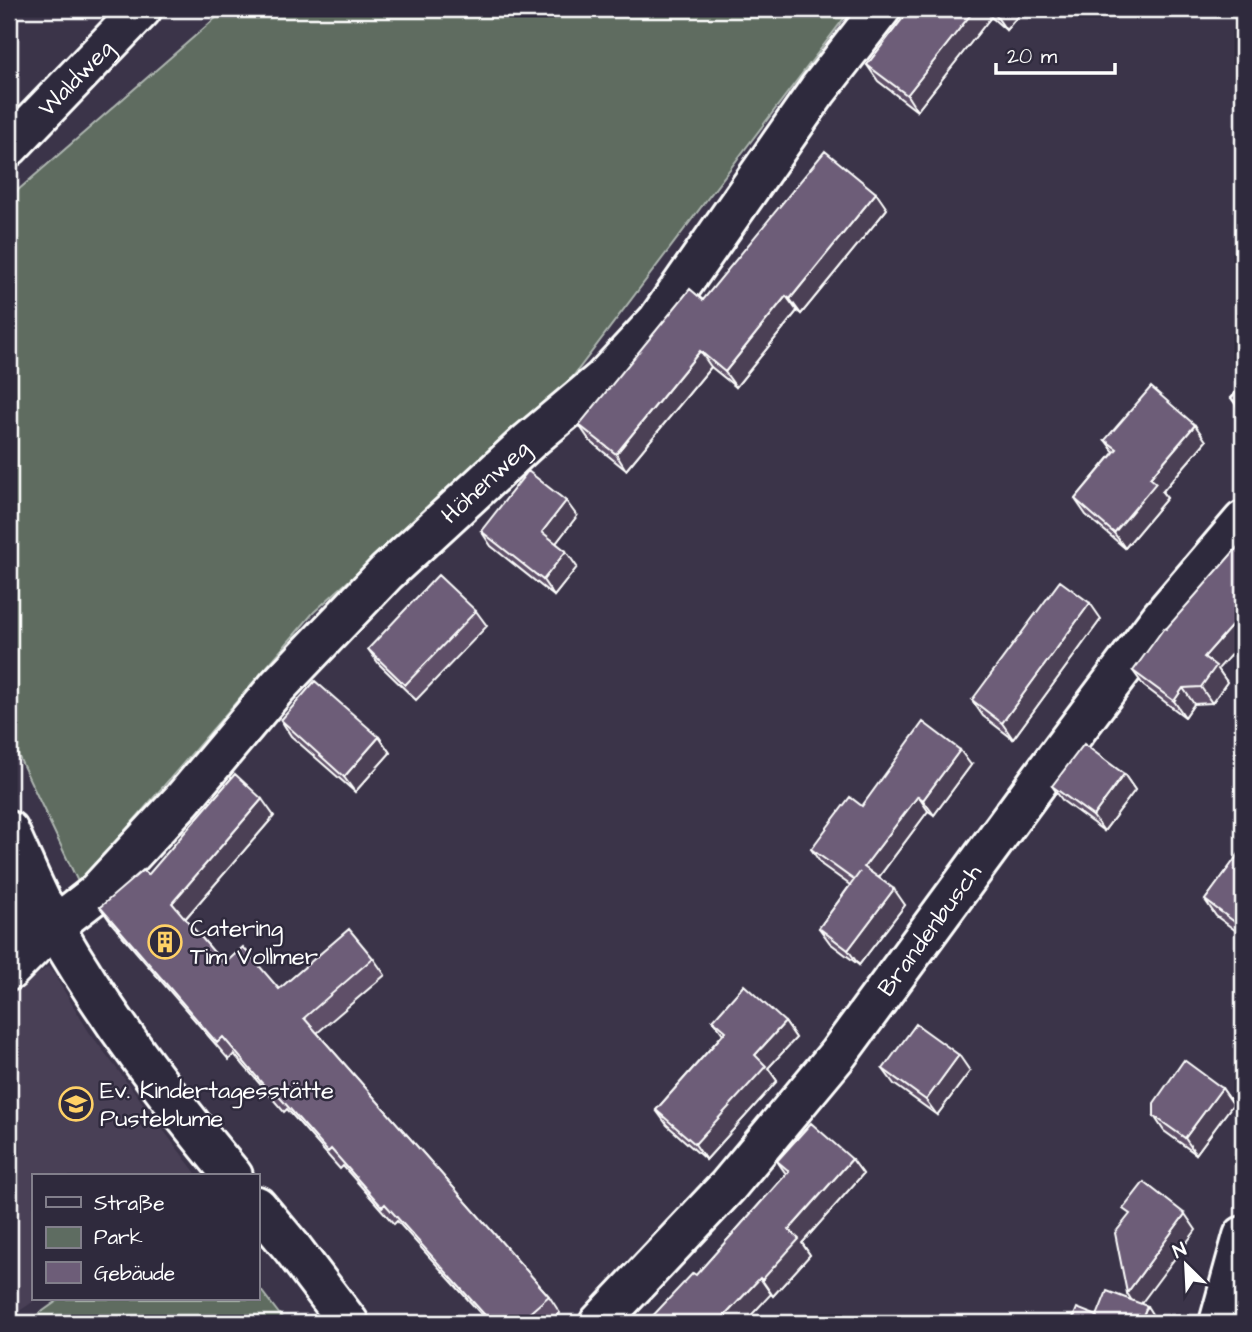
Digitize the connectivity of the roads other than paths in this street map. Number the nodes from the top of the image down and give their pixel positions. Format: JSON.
{"nodes":[{"id":1,"x":142,"y":9,"type":"edge"},
{"id":2,"x":881,"y":9,"type":"edge"},
{"id":3,"x":9,"y":147,"type":"edge"},
{"id":4,"x":1243,"y":521,"type":"edge"},
{"id":5,"x":9,"y":831,"type":"edge"},
{"id":6,"x":49,"y":917,"type":"junction"},
{"id":7,"x":9,"y":922,"type":"edge"},
{"id":8,"x":9,"y":971,"type":"edge"},
{"id":9,"x":231,"y":1174,"type":"edge"},
{"id":10,"x":259,"y":1208,"type":"edge"},
{"id":11,"x":1243,"y":1236,"type":"edge"},
{"id":12,"x":349,"y":1323,"type":"edge"},
{"id":13,"x":599,"y":1323,"type":"edge"},
{"id":14,"x":1219,"y":1323,"type":"edge"}],
"edges":[{"from":1,"to":3,"type":"street","name":"Waldweg"},
{"from":2,"to":6,"type":"street","name":"Höhenweg"},
{"from":4,"to":13,"type":"street","name":"Brandenbusch"},
{"from":5,"to":6,"type":"street"},
{"from":6,"to":7,"type":"street"},
{"from":6,"to":8,"type":"street"},
{"from":6,"to":9,"type":"street"},
{"from":10,"to":12,"type":"street"},
{"from":11,"to":14,"type":"street"}]}
